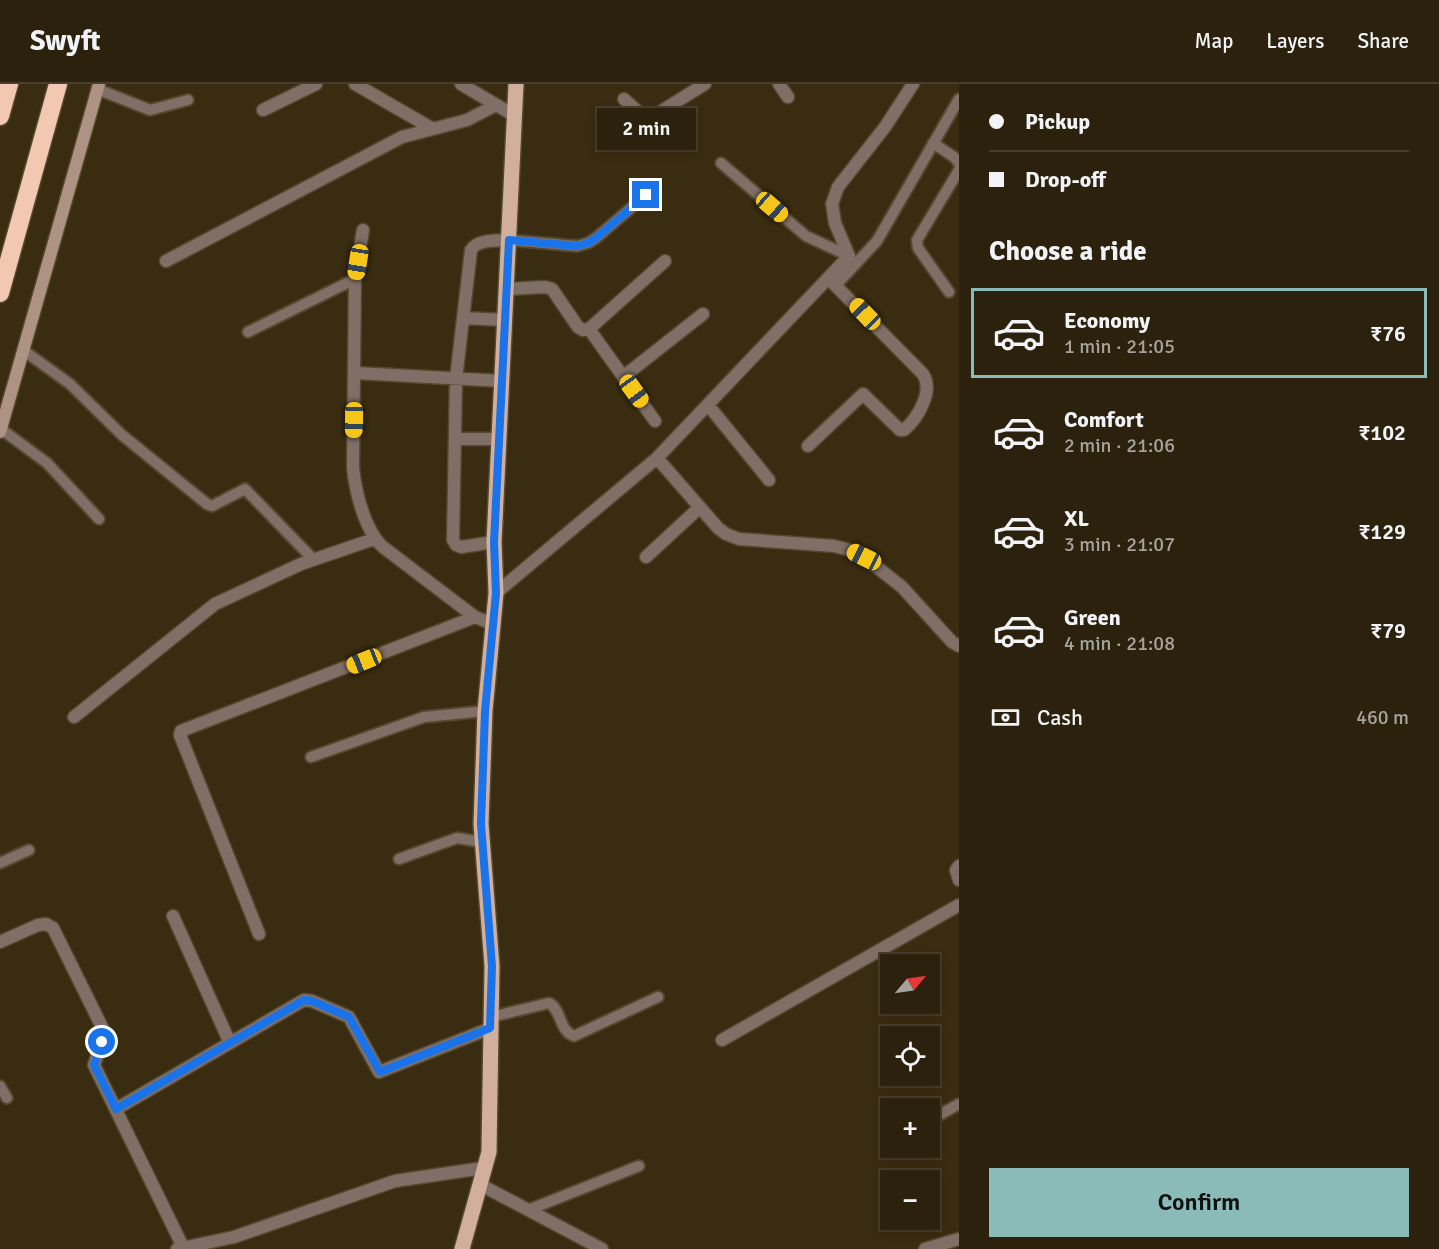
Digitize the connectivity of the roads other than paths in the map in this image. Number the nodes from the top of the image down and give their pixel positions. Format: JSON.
{"nodes":[{"id":1,"x":9,"y":84,"type":"edge"},
{"id":2,"x":58,"y":84,"type":"edge"},
{"id":3,"x":316,"y":84,"type":"edge"},
{"id":4,"x":355,"y":84,"type":"edge"},
{"id":5,"x":461,"y":84,"type":"edge"},
{"id":6,"x":516,"y":84,"type":"edge"},
{"id":7,"x":705,"y":84,"type":"edge"},
{"id":8,"x":779,"y":84,"type":"edge"},
{"id":9,"x":913,"y":84,"type":"edge"},
{"id":10,"x":98,"y":87,"type":"edge"},
{"id":11,"x":788,"y":97,"type":"dead end"},
{"id":12,"x":624,"y":99,"type":"dead end"},
{"id":13,"x":959,"y":99,"type":"edge"},
{"id":14,"x":188,"y":100,"type":"dead end"},
{"id":15,"x":496,"y":105,"type":"junction"},
{"id":16,"x":263,"y":110,"type":"dead end"},
{"id":17,"x":0,"y":116,"type":"edge"},
{"id":18,"x":515,"y":116,"type":"junction"},
{"id":19,"x":433,"y":129,"type":"junction"},
{"id":20,"x":933,"y":143,"type":"junction"},
{"id":21,"x":721,"y":163,"type":"dead end"},
{"id":22,"x":959,"y":163,"type":"edge"},
{"id":23,"x":959,"y":171,"type":"edge"},
{"id":24,"x":646,"y":195,"type":"dead end"},
{"id":25,"x":363,"y":230,"type":"dead end"},
{"id":26,"x":509,"y":240,"type":"junction"},
{"id":27,"x":849,"y":256,"type":"junction"},
{"id":28,"x":166,"y":261,"type":"dead end"},
{"id":29,"x":664,"y":261,"type":"dead end"},
{"id":30,"x":355,"y":279,"type":"junction"},
{"id":31,"x":832,"y":282,"type":"junction"},
{"id":32,"x":506,"y":289,"type":"junction"},
{"id":33,"x":949,"y":292,"type":"dead end"},
{"id":34,"x":0,"y":293,"type":"edge"},
{"id":35,"x":703,"y":314,"type":"dead end"},
{"id":36,"x":463,"y":318,"type":"junction"},
{"id":37,"x":505,"y":320,"type":"junction"},
{"id":38,"x":589,"y":329,"type":"junction"},
{"id":39,"x":248,"y":332,"type":"dead end"},
{"id":40,"x":23,"y":350,"type":"junction"},
{"id":41,"x":356,"y":373,"type":"junction"},
{"id":42,"x":623,"y":376,"type":"junction"},
{"id":43,"x":456,"y":378,"type":"junction"},
{"id":44,"x":502,"y":381,"type":"junction"},
{"id":45,"x":708,"y":405,"type":"junction"},
{"id":46,"x":655,"y":421,"type":"dead end"},
{"id":47,"x":0,"y":430,"type":"edge"},
{"id":48,"x":455,"y":439,"type":"junction"},
{"id":49,"x":499,"y":439,"type":"junction"},
{"id":50,"x":808,"y":446,"type":"dead end"},
{"id":51,"x":657,"y":458,"type":"junction"},
{"id":52,"x":769,"y":480,"type":"dead end"},
{"id":53,"x":700,"y":507,"type":"junction"},
{"id":54,"x":99,"y":519,"type":"dead end"},
{"id":55,"x":366,"y":542,"type":"junction"},
{"id":56,"x":494,"y":542,"type":"junction"},
{"id":57,"x":646,"y":556,"type":"dead end"},
{"id":58,"x":313,"y":560,"type":"junction"},
{"id":59,"x":496,"y":593,"type":"junction"},
{"id":60,"x":475,"y":617,"type":"junction"},
{"id":61,"x":494,"y":624,"type":"junction"},
{"id":62,"x":959,"y":646,"type":"edge"},
{"id":63,"x":485,"y":711,"type":"junction"},
{"id":64,"x":74,"y":717,"type":"dead end"},
{"id":65,"x":311,"y":757,"type":"dead end"},
{"id":66,"x":482,"y":842,"type":"junction"},
{"id":67,"x":29,"y":850,"type":"dead end"},
{"id":68,"x":399,"y":859,"type":"dead end"},
{"id":69,"x":0,"y":863,"type":"edge"},
{"id":70,"x":959,"y":866,"type":"edge"},
{"id":71,"x":959,"y":880,"type":"edge"},
{"id":72,"x":959,"y":905,"type":"edge"},
{"id":73,"x":172,"y":916,"type":"dead end"},
{"id":74,"x":259,"y":934,"type":"dead end"},
{"id":75,"x":0,"y":942,"type":"edge"},
{"id":76,"x":658,"y":998,"type":"dead end"},
{"id":77,"x":490,"y":1023,"type":"junction"},
{"id":78,"x":722,"y":1040,"type":"dead end"},
{"id":79,"x":230,"y":1043,"type":"junction"},
{"id":80,"x":0,"y":1086,"type":"edge"},
{"id":81,"x":7,"y":1098,"type":"dead end"},
{"id":82,"x":959,"y":1104,"type":"edge"},
{"id":83,"x":116,"y":1109,"type":"junction"},
{"id":84,"x":940,"y":1114,"type":"edge"},
{"id":85,"x":639,"y":1166,"type":"dead end"},
{"id":86,"x":483,"y":1168,"type":"junction"},
{"id":87,"x":479,"y":1184,"type":"junction"},
{"id":88,"x":528,"y":1210,"type":"junction"},
{"id":89,"x":959,"y":1239,"type":"edge"},
{"id":90,"x":180,"y":1248,"type":"edge"},
{"id":91,"x":462,"y":1249,"type":"edge"},
{"id":92,"x":602,"y":1249,"type":"edge"},
{"id":93,"x":925,"y":1249,"type":"edge"}],
"edges":[{"from":1,"to":17,"type":"highway"},
{"from":2,"to":34,"type":"highway"},
{"from":3,"to":16,"type":"street"},
{"from":4,"to":19,"type":"street"},
{"from":5,"to":15,"type":"street"},
{"from":6,"to":18,"type":"main road"},
{"from":7,"to":12,"type":"street"},
{"from":8,"to":11,"type":"street"},
{"from":9,"to":27,"type":"street"},
{"from":10,"to":14,"type":"lane"},
{"from":10,"to":40,"type":"street"},
{"from":13,"to":20,"type":"lane"},
{"from":15,"to":18,"type":"street"},
{"from":15,"to":19,"type":"street"},
{"from":18,"to":26,"type":"main road"},
{"from":19,"to":28,"type":"street"},
{"from":20,"to":22,"type":"lane"},
{"from":20,"to":31,"type":"lane"},
{"from":21,"to":27,"type":"lane"},
{"from":23,"to":33,"type":"lane"},
{"from":24,"to":26,"type":"lane"},
{"from":25,"to":30,"type":"street"},
{"from":26,"to":32,"type":"main road"},
{"from":26,"to":36,"type":"street"},
{"from":27,"to":31,"type":"street"},
{"from":29,"to":38,"type":"street"},
{"from":30,"to":39,"type":"lane"},
{"from":30,"to":41,"type":"street"},
{"from":31,"to":45,"type":"street"},
{"from":31,"to":50,"type":"street"},
{"from":32,"to":37,"type":"main road"},
{"from":32,"to":38,"type":"street"},
{"from":35,"to":42,"type":"street"},
{"from":36,"to":37,"type":"street"},
{"from":36,"to":43,"type":"street"},
{"from":37,"to":44,"type":"main road"},
{"from":38,"to":42,"type":"street"},
{"from":40,"to":47,"type":"street"},
{"from":40,"to":58,"type":"lane"},
{"from":41,"to":43,"type":"street"},
{"from":41,"to":55,"type":"street"},
{"from":42,"to":46,"type":"street"},
{"from":43,"to":44,"type":"street"},
{"from":43,"to":48,"type":"street"},
{"from":44,"to":49,"type":"main road"},
{"from":45,"to":51,"type":"street"},
{"from":45,"to":52,"type":"street"},
{"from":47,"to":54,"type":"lane"},
{"from":48,"to":49,"type":"street"},
{"from":48,"to":56,"type":"street"},
{"from":49,"to":56,"type":"main road"},
{"from":51,"to":53,"type":"street"},
{"from":51,"to":59,"type":"street"},
{"from":53,"to":57,"type":"street"},
{"from":53,"to":62,"type":"street"},
{"from":55,"to":58,"type":"street"},
{"from":55,"to":60,"type":"street"},
{"from":56,"to":59,"type":"main road"},
{"from":58,"to":64,"type":"street"},
{"from":59,"to":61,"type":"main road"},
{"from":60,"to":61,"type":"street"},
{"from":60,"to":74,"type":"street"},
{"from":61,"to":63,"type":"main road"},
{"from":63,"to":65,"type":"lane"},
{"from":63,"to":66,"type":"main road"},
{"from":66,"to":68,"type":"lane"},
{"from":66,"to":77,"type":"main road"},
{"from":67,"to":69,"type":"lane"},
{"from":70,"to":71,"type":"street"},
{"from":72,"to":78,"type":"street"},
{"from":73,"to":79,"type":"street"},
{"from":75,"to":83,"type":"street"},
{"from":76,"to":77,"type":"lane"},
{"from":77,"to":79,"type":"street"},
{"from":77,"to":86,"type":"main road"},
{"from":79,"to":83,"type":"street"},
{"from":80,"to":81,"type":"lane"},
{"from":82,"to":84,"type":"lane"},
{"from":83,"to":90,"type":"street"},
{"from":85,"to":88,"type":"lane"},
{"from":86,"to":87,"type":"main road"},
{"from":86,"to":90,"type":"street"},
{"from":87,"to":88,"type":"street"},
{"from":87,"to":91,"type":"main road"},
{"from":88,"to":92,"type":"street"},
{"from":89,"to":93,"type":"street"}]}
